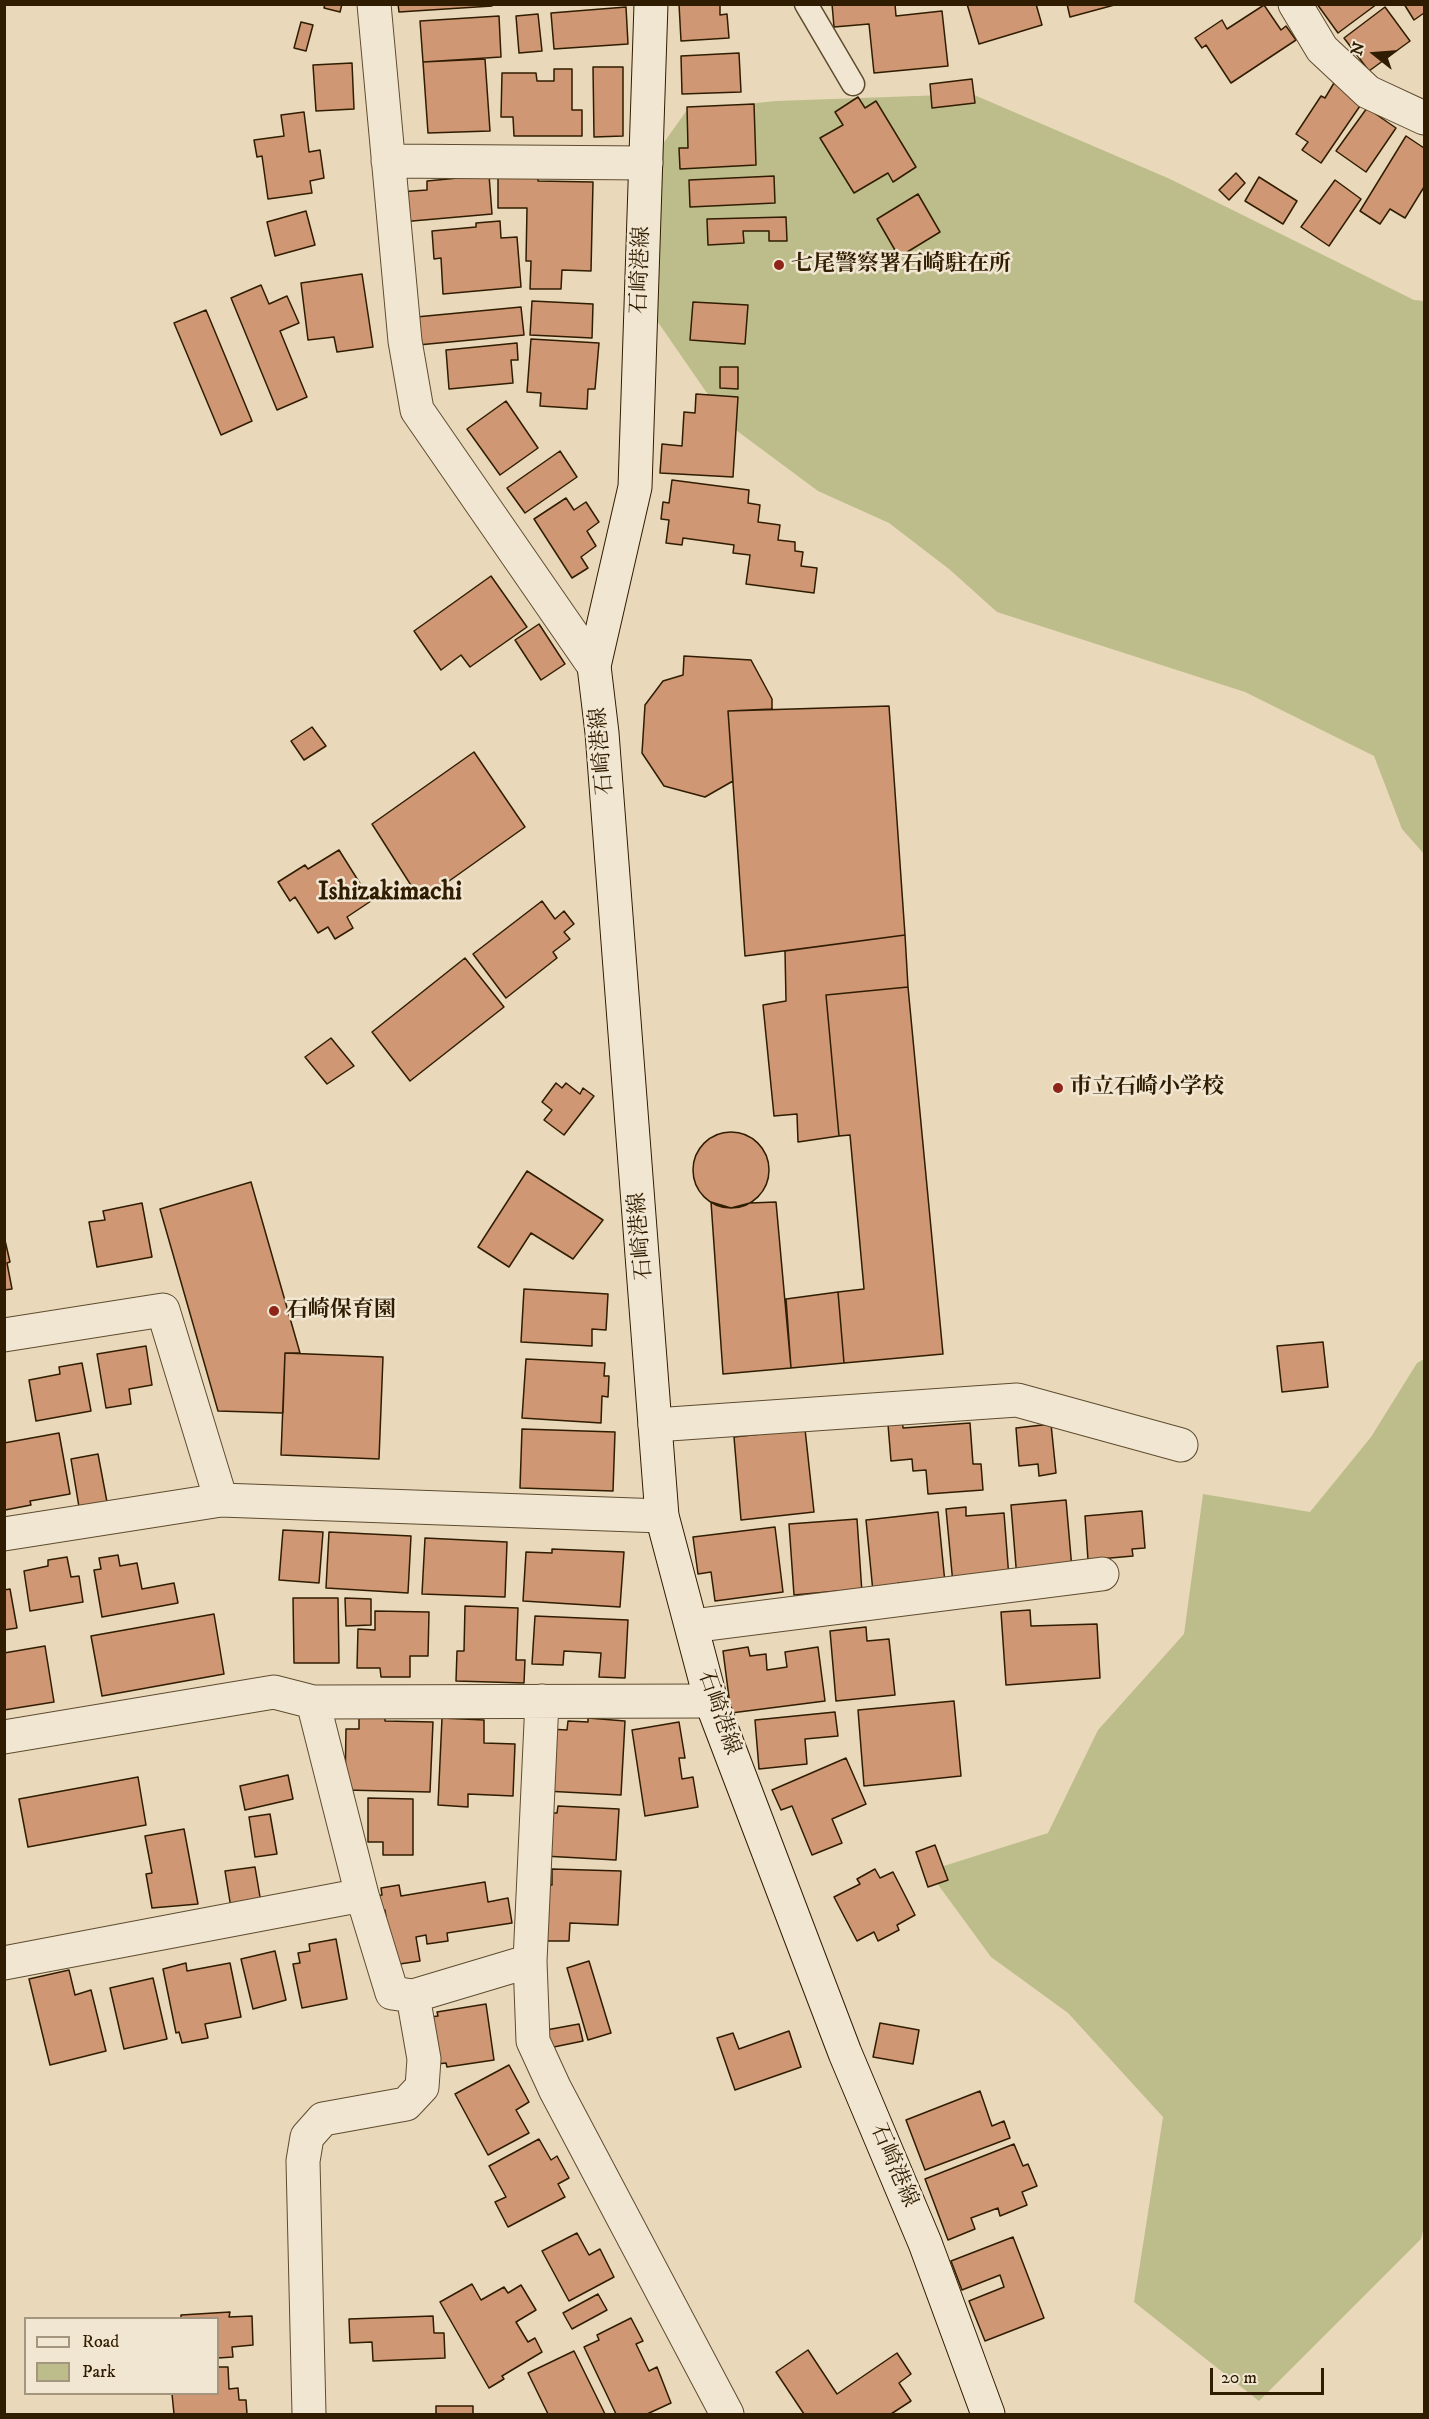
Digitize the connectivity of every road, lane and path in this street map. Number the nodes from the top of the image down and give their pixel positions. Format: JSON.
{"nodes":[{"id":1,"x":374,"y":4,"type":"edge"},
{"id":2,"x":651,"y":4,"type":"edge"},
{"id":3,"x":807,"y":4,"type":"edge"},
{"id":4,"x":1295,"y":4,"type":"edge"},
{"id":5,"x":853,"y":84,"type":"dead end"},
{"id":6,"x":1425,"y":118,"type":"edge"},
{"id":7,"x":388,"y":161,"type":"junction"},
{"id":8,"x":646,"y":163,"type":"junction"},
{"id":9,"x":594,"y":666,"type":"junction"},
{"id":10,"x":4,"y":1335,"type":"edge"},
{"id":11,"x":655,"y":1425,"type":"junction"},
{"id":12,"x":1181,"y":1445,"type":"dead end"},
{"id":13,"x":221,"y":1500,"type":"junction"},
{"id":14,"x":662,"y":1516,"type":"junction"},
{"id":15,"x":4,"y":1534,"type":"edge"},
{"id":16,"x":1102,"y":1574,"type":"dead end"},
{"id":17,"x":692,"y":1626,"type":"junction"},
{"id":18,"x":542,"y":1701,"type":"junction"},
{"id":19,"x":711,"y":1701,"type":"junction"},
{"id":20,"x":313,"y":1702,"type":"junction"},
{"id":21,"x":4,"y":1737,"type":"edge"},
{"id":22,"x":362,"y":1895,"type":"junction"},
{"id":23,"x":530,"y":1961,"type":"junction"},
{"id":24,"x":4,"y":1963,"type":"edge"},
{"id":25,"x":413,"y":1996,"type":"junction"},
{"id":26,"x":309,"y":2415,"type":"edge"},
{"id":27,"x":727,"y":2415,"type":"edge"},
{"id":28,"x":988,"y":2415,"type":"edge"}],
"edges":[{"from":1,"to":7,"type":"street"},
{"from":2,"to":8,"type":"street","name":"石崎港線"},
{"from":3,"to":5,"type":"lane"},
{"from":4,"to":6,"type":"street"},
{"from":7,"to":8,"type":"street"},
{"from":7,"to":9,"type":"street"},
{"from":8,"to":9,"type":"street","name":"石崎港線"},
{"from":9,"to":11,"type":"street","name":"石崎港線"},
{"from":10,"to":13,"type":"street"},
{"from":11,"to":12,"type":"street"},
{"from":11,"to":14,"type":"street","name":"石崎港線"},
{"from":13,"to":14,"type":"street"},
{"from":13,"to":15,"type":"street"},
{"from":14,"to":17,"type":"street","name":"石崎港線"},
{"from":16,"to":17,"type":"street"},
{"from":17,"to":19,"type":"street","name":"石崎港線"},
{"from":18,"to":19,"type":"street"},
{"from":18,"to":20,"type":"street"},
{"from":18,"to":23,"type":"street"},
{"from":19,"to":28,"type":"street","name":"石崎港線"},
{"from":20,"to":21,"type":"street"},
{"from":20,"to":22,"type":"street"},
{"from":22,"to":24,"type":"street"},
{"from":22,"to":25,"type":"street"},
{"from":23,"to":25,"type":"street"},
{"from":23,"to":27,"type":"street"},
{"from":25,"to":26,"type":"street"}]}
